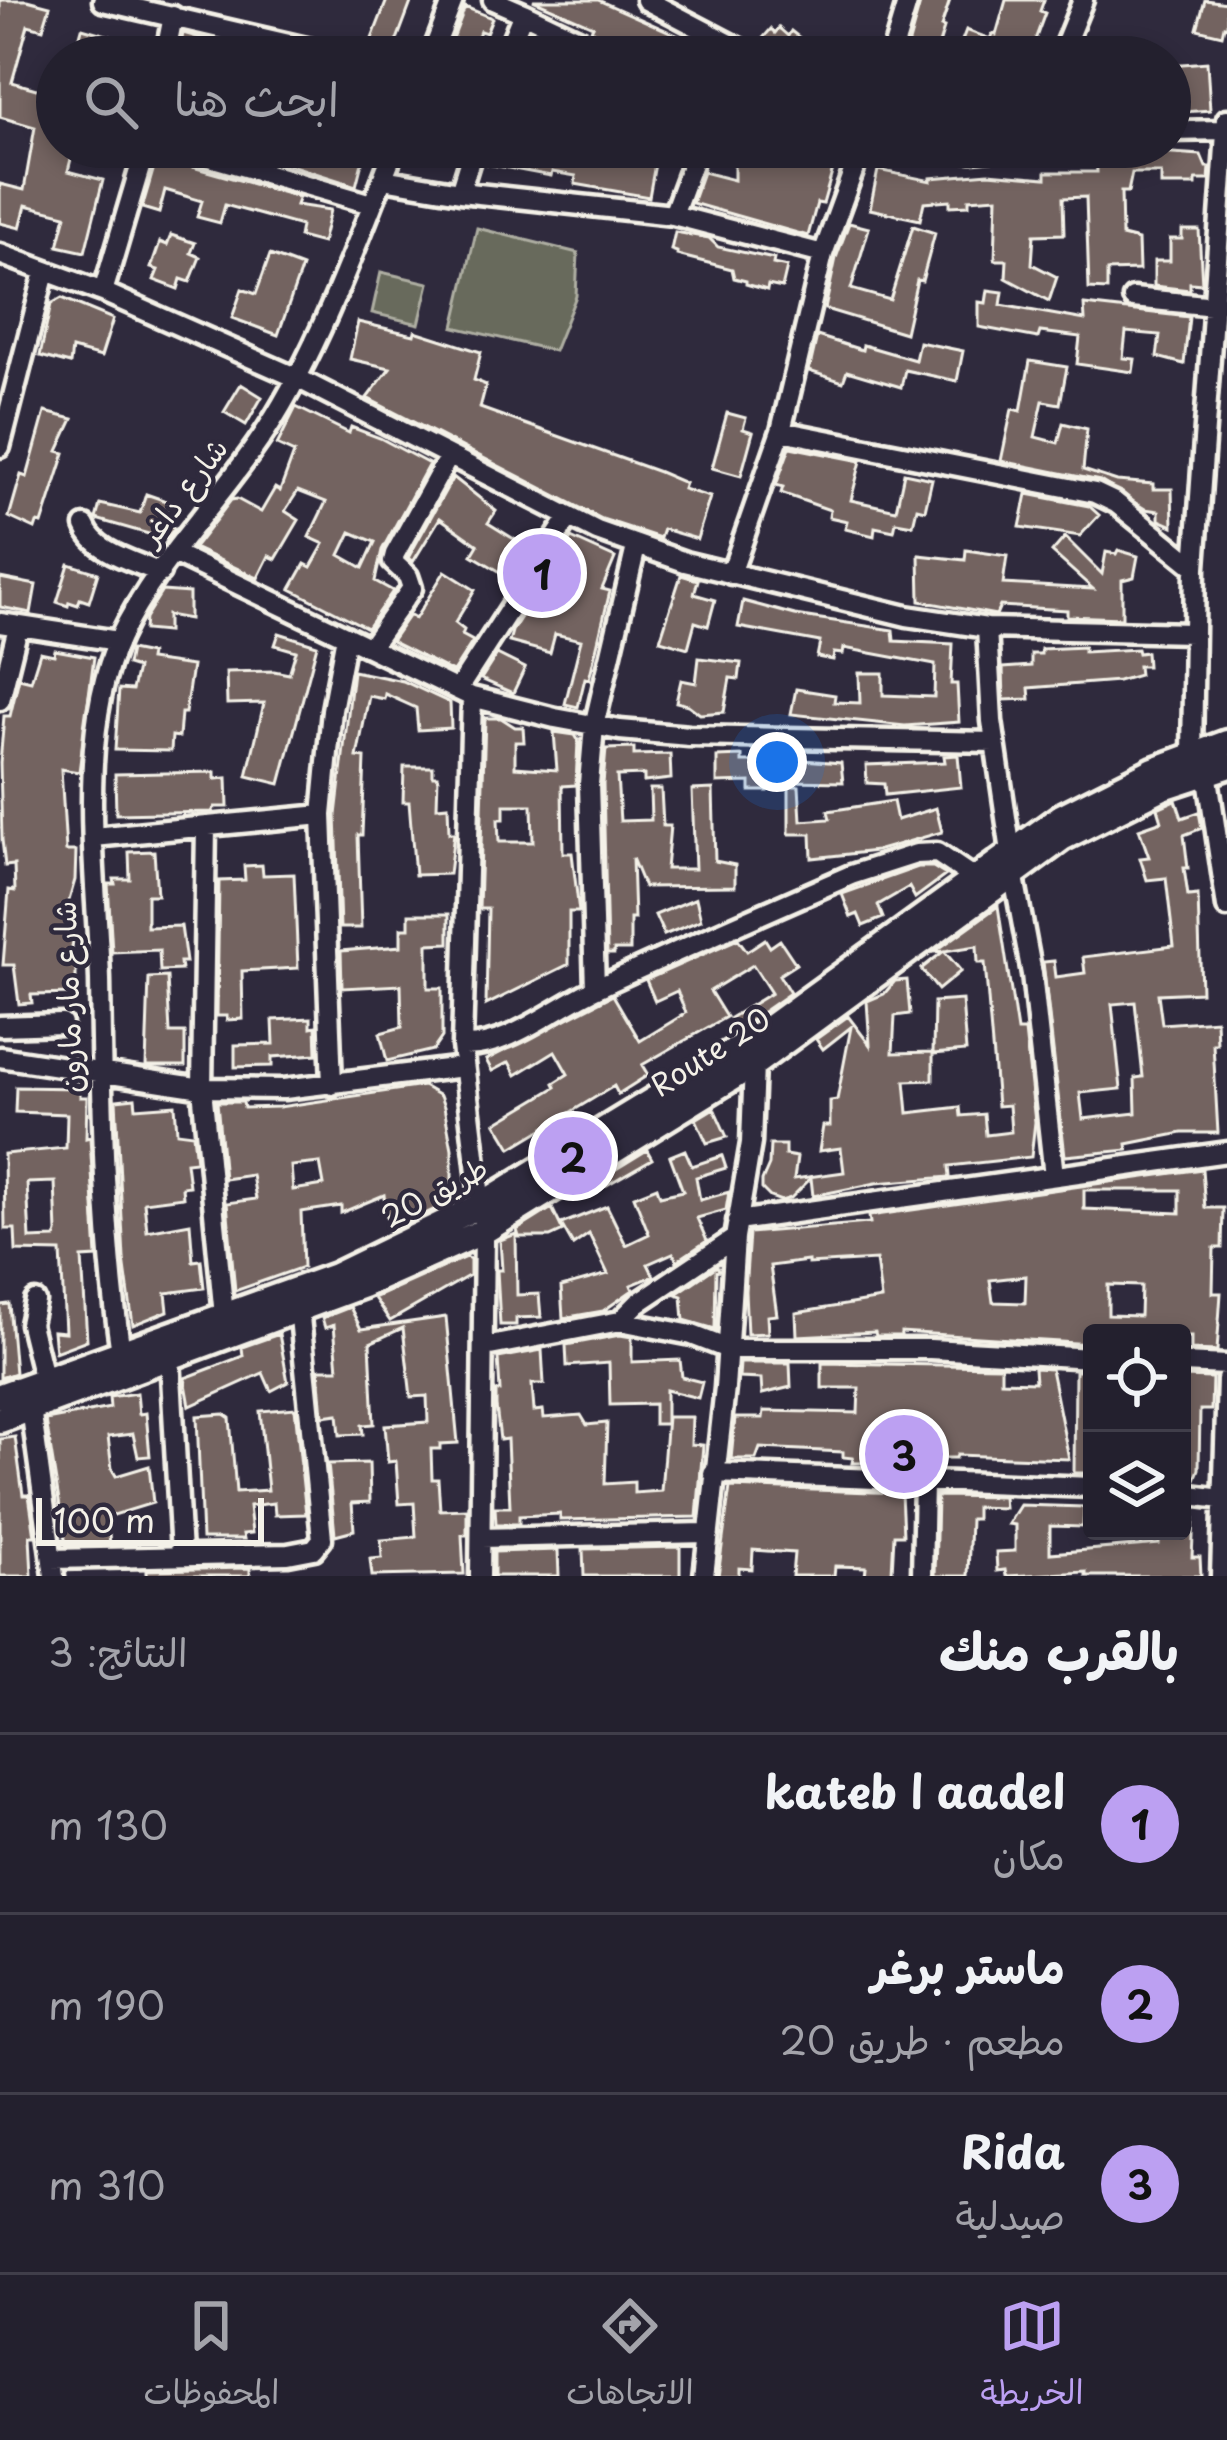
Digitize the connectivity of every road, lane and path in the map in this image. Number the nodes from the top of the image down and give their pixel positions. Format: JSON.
{"nodes":[{"id":1,"x":453,"y":0,"type":"edge"},
{"id":2,"x":493,"y":0,"type":"edge"},
{"id":3,"x":646,"y":0,"type":"edge"},
{"id":4,"x":908,"y":0,"type":"edge"},
{"id":5,"x":1083,"y":0,"type":"edge"},
{"id":6,"x":103,"y":1,"type":"edge"},
{"id":7,"x":524,"y":13,"type":"junction"},
{"id":8,"x":173,"y":16,"type":"junction"},
{"id":9,"x":169,"y":36,"type":"edge"},
{"id":10,"x":257,"y":36,"type":"edge"},
{"id":11,"x":439,"y":36,"type":"edge"},
{"id":12,"x":514,"y":36,"type":"edge"},
{"id":13,"x":572,"y":36,"type":"edge"},
{"id":14,"x":711,"y":36,"type":"edge"},
{"id":15,"x":897,"y":36,"type":"edge"},
{"id":16,"x":1068,"y":36,"type":"edge"},
{"id":17,"x":1226,"y":126,"type":"edge"},
{"id":18,"x":1191,"y":129,"type":"edge"},
{"id":19,"x":140,"y":168,"type":"edge"},
{"id":20,"x":248,"y":168,"type":"edge"},
{"id":21,"x":387,"y":168,"type":"edge"},
{"id":22,"x":467,"y":168,"type":"edge"},
{"id":23,"x":690,"y":168,"type":"edge"},
{"id":24,"x":854,"y":168,"type":"edge"},
{"id":25,"x":383,"y":178,"type":"junction"},
{"id":26,"x":460,"y":192,"type":"junction"},
{"id":27,"x":371,"y":204,"type":"junction"},
{"id":28,"x":673,"y":215,"type":"junction"},
{"id":29,"x":0,"y":254,"type":"edge"},
{"id":30,"x":823,"y":254,"type":"junction"},
{"id":31,"x":46,"y":272,"type":"junction"},
{"id":32,"x":103,"y":292,"type":"junction"},
{"id":33,"x":1133,"y":298,"type":"dead end"},
{"id":34,"x":1215,"y":306,"type":"junction"},
{"id":35,"x":1219,"y":363,"type":"edge"},
{"id":36,"x":297,"y":378,"type":"junction"},
{"id":37,"x":782,"y":431,"type":"junction"},
{"id":38,"x":0,"y":447,"type":"edge"},
{"id":39,"x":449,"y":456,"type":"junction"},
{"id":40,"x":568,"y":517,"type":"junction"},
{"id":41,"x":85,"y":526,"type":"dead end"},
{"id":42,"x":636,"y":547,"type":"junction"},
{"id":43,"x":175,"y":554,"type":"junction"},
{"id":44,"x":1195,"y":567,"type":"junction"},
{"id":45,"x":160,"y":573,"type":"junction"},
{"id":46,"x":731,"y":574,"type":"junction"},
{"id":47,"x":9,"y":625,"type":"edge"},
{"id":48,"x":987,"y":628,"type":"junction"},
{"id":49,"x":1192,"y":633,"type":"junction"},
{"id":50,"x":346,"y":636,"type":"junction"},
{"id":51,"x":118,"y":641,"type":"junction"},
{"id":52,"x":370,"y":647,"type":"junction"},
{"id":53,"x":465,"y":693,"type":"junction"},
{"id":54,"x":0,"y":700,"type":"edge"},
{"id":55,"x":594,"y":726,"type":"junction"},
{"id":56,"x":994,"y":742,"type":"junction"},
{"id":57,"x":1227,"y":743,"type":"edge"},
{"id":58,"x":1209,"y":764,"type":"edge"},
{"id":59,"x":322,"y":815,"type":"junction"},
{"id":60,"x":206,"y":826,"type":"junction"},
{"id":61,"x":94,"y":837,"type":"junction"},
{"id":62,"x":1012,"y":862,"type":"junction"},
{"id":63,"x":974,"y":878,"type":"junction"},
{"id":64,"x":1227,"y":907,"type":"edge"},
{"id":65,"x":596,"y":989,"type":"junction"},
{"id":66,"x":62,"y":1024,"type":"dead end"},
{"id":67,"x":0,"y":1026,"type":"edge"},
{"id":68,"x":462,"y":1046,"type":"junction"},
{"id":69,"x":0,"y":1058,"type":"edge"},
{"id":70,"x":754,"y":1064,"type":"junction"},
{"id":71,"x":463,"y":1067,"type":"junction"},
{"id":72,"x":99,"y":1073,"type":"junction"},
{"id":73,"x":332,"y":1085,"type":"junction"},
{"id":74,"x":202,"y":1088,"type":"junction"},
{"id":75,"x":1227,"y":1152,"type":"edge"},
{"id":76,"x":1054,"y":1176,"type":"junction"},
{"id":77,"x":481,"y":1205,"type":"junction"},
{"id":78,"x":736,"y":1230,"type":"junction"},
{"id":79,"x":484,"y":1231,"type":"junction"},
{"id":80,"x":35,"y":1301,"type":"dead end"},
{"id":81,"x":299,"y":1307,"type":"junction"},
{"id":82,"x":224,"y":1316,"type":"junction"},
{"id":83,"x":620,"y":1321,"type":"junction"},
{"id":84,"x":485,"y":1348,"type":"junction"},
{"id":85,"x":728,"y":1348,"type":"junction"},
{"id":86,"x":121,"y":1353,"type":"junction"},
{"id":87,"x":170,"y":1357,"type":"junction"},
{"id":88,"x":1083,"y":1358,"type":"edge"},
{"id":89,"x":1191,"y":1364,"type":"edge"},
{"id":90,"x":1227,"y":1365,"type":"edge"},
{"id":91,"x":1227,"y":1379,"type":"edge"},
{"id":92,"x":44,"y":1381,"type":"junction"},
{"id":93,"x":0,"y":1396,"type":"edge"},
{"id":94,"x":31,"y":1408,"type":"junction"},
{"id":95,"x":0,"y":1420,"type":"edge"},
{"id":96,"x":713,"y":1473,"type":"junction"},
{"id":97,"x":924,"y":1482,"type":"junction"},
{"id":98,"x":1083,"y":1487,"type":"edge"},
{"id":99,"x":1191,"y":1495,"type":"edge"},
{"id":100,"x":1222,"y":1498,"type":"junction"},
{"id":101,"x":706,"y":1533,"type":"junction"},
{"id":102,"x":482,"y":1538,"type":"junction"},
{"id":103,"x":181,"y":1554,"type":"junction"},
{"id":104,"x":53,"y":1568,"type":"edge"},
{"id":105,"x":480,"y":1576,"type":"edge"},
{"id":106,"x":704,"y":1576,"type":"edge"},
{"id":107,"x":922,"y":1576,"type":"edge"},
{"id":108,"x":1221,"y":1576,"type":"edge"}],
"edges":[{"from":1,"to":11,"type":"street"},
{"from":2,"to":7,"type":"street"},
{"from":3,"to":14,"type":"street"},
{"from":4,"to":15,"type":"street"},
{"from":5,"to":16,"type":"street"},
{"from":6,"to":8,"type":"street"},
{"from":7,"to":12,"type":"street"},
{"from":7,"to":13,"type":"street"},
{"from":8,"to":9,"type":"street"},
{"from":8,"to":10,"type":"street"},
{"from":17,"to":18,"type":"street"},
{"from":17,"to":34,"type":"street"},
{"from":19,"to":32,"type":"street"},
{"from":20,"to":27,"type":"street"},
{"from":21,"to":25,"type":"street","name":"شارع داغر"},
{"from":22,"to":26,"type":"street"},
{"from":23,"to":28,"type":"street"},
{"from":24,"to":30,"type":"street"},
{"from":25,"to":26,"type":"street"},
{"from":25,"to":27,"type":"street","name":"شارع داغر"},
{"from":26,"to":28,"type":"street"},
{"from":27,"to":36,"type":"street","name":"شارع داغر"},
{"from":28,"to":30,"type":"street"},
{"from":29,"to":31,"type":"street"},
{"from":30,"to":37,"type":"street"},
{"from":31,"to":32,"type":"street"},
{"from":31,"to":38,"type":"street"},
{"from":32,"to":36,"type":"street"},
{"from":33,"to":34,"type":"street"},
{"from":34,"to":35,"type":"street"},
{"from":35,"to":44,"type":"street"},
{"from":36,"to":39,"type":"street"},
{"from":36,"to":43,"type":"street","name":"شارع داغر"},
{"from":37,"to":44,"type":"street"},
{"from":37,"to":46,"type":"street"},
{"from":39,"to":40,"type":"street"},
{"from":39,"to":52,"type":"street"},
{"from":40,"to":42,"type":"street"},
{"from":40,"to":53,"type":"street"},
{"from":41,"to":45,"type":"street"},
{"from":42,"to":46,"type":"street"},
{"from":42,"to":55,"type":"street"},
{"from":43,"to":45,"type":"street","name":"شارع داغر"},
{"from":43,"to":50,"type":"street"},
{"from":44,"to":49,"type":"street"},
{"from":45,"to":51,"type":"street","name":"شارع داغر"},
{"from":46,"to":48,"type":"street"},
{"from":47,"to":51,"type":"street"},
{"from":47,"to":54,"type":"street"},
{"from":48,"to":49,"type":"street"},
{"from":48,"to":56,"type":"street"},
{"from":49,"to":58,"type":"street"},
{"from":50,"to":52,"type":"street"},
{"from":50,"to":59,"type":"street"},
{"from":51,"to":61,"type":"street","name":"شارع مار مارون"},
{"from":52,"to":53,"type":"street"},
{"from":53,"to":55,"type":"street"},
{"from":53,"to":68,"type":"street"},
{"from":55,"to":56,"type":"street"},
{"from":55,"to":65,"type":"street"},
{"from":56,"to":62,"type":"street"},
{"from":57,"to":58,"type":"main road","name":"طريق 20"},
{"from":58,"to":62,"type":"main road","name":"طريق 20"},
{"from":58,"to":64,"type":"street"},
{"from":59,"to":60,"type":"street"},
{"from":59,"to":73,"type":"street"},
{"from":60,"to":61,"type":"street"},
{"from":60,"to":74,"type":"street"},
{"from":61,"to":72,"type":"street","name":"شارع مار مارون"},
{"from":62,"to":63,"type":"main road","name":"طريق 20"},
{"from":62,"to":70,"type":"main road","name":"Route 20"},
{"from":62,"to":76,"type":"street"},
{"from":63,"to":65,"type":"street"},
{"from":63,"to":77,"type":"main road","name":"طريق 20"},
{"from":65,"to":68,"type":"street"},
{"from":66,"to":67,"type":"street"},
{"from":68,"to":71,"type":"street"},
{"from":69,"to":72,"type":"street"},
{"from":70,"to":78,"type":"street"},
{"from":70,"to":79,"type":"main road","name":"Route 20"},
{"from":71,"to":73,"type":"street"},
{"from":71,"to":77,"type":"street"},
{"from":72,"to":74,"type":"street"},
{"from":72,"to":86,"type":"street","name":"شارع مار مارون"},
{"from":73,"to":74,"type":"street"},
{"from":74,"to":82,"type":"street"},
{"from":75,"to":76,"type":"street"},
{"from":76,"to":78,"type":"street"},
{"from":77,"to":79,"type":"street"},
{"from":77,"to":82,"type":"main road","name":"طريق 20"},
{"from":78,"to":83,"type":"street"},
{"from":78,"to":85,"type":"street"},
{"from":79,"to":81,"type":"main road","name":"Route 20"},
{"from":79,"to":84,"type":"street"},
{"from":80,"to":92,"type":"street"},
{"from":81,"to":87,"type":"main road","name":"Route 20"},
{"from":81,"to":103,"type":"street"},
{"from":82,"to":86,"type":"main road","name":"طريق 20"},
{"from":83,"to":84,"type":"street"},
{"from":83,"to":85,"type":"street"},
{"from":84,"to":102,"type":"street"},
{"from":85,"to":88,"type":"street"},
{"from":85,"to":96,"type":"street"},
{"from":86,"to":92,"type":"main road","name":"طريق 20"},
{"from":87,"to":94,"type":"main road","name":"Route 20"},
{"from":87,"to":103,"type":"street"},
{"from":89,"to":90,"type":"street"},
{"from":91,"to":100,"type":"street"},
{"from":92,"to":93,"type":"main road","name":"طريق 20"},
{"from":94,"to":95,"type":"main road","name":"Route 20"},
{"from":94,"to":104,"type":"street"},
{"from":96,"to":97,"type":"street"},
{"from":96,"to":101,"type":"street"},
{"from":97,"to":98,"type":"street"},
{"from":97,"to":107,"type":"street"},
{"from":99,"to":100,"type":"street"},
{"from":100,"to":108,"type":"street"},
{"from":101,"to":102,"type":"street"},
{"from":101,"to":106,"type":"street"},
{"from":102,"to":105,"type":"street"},
{"from":103,"to":104,"type":"street"}]}
